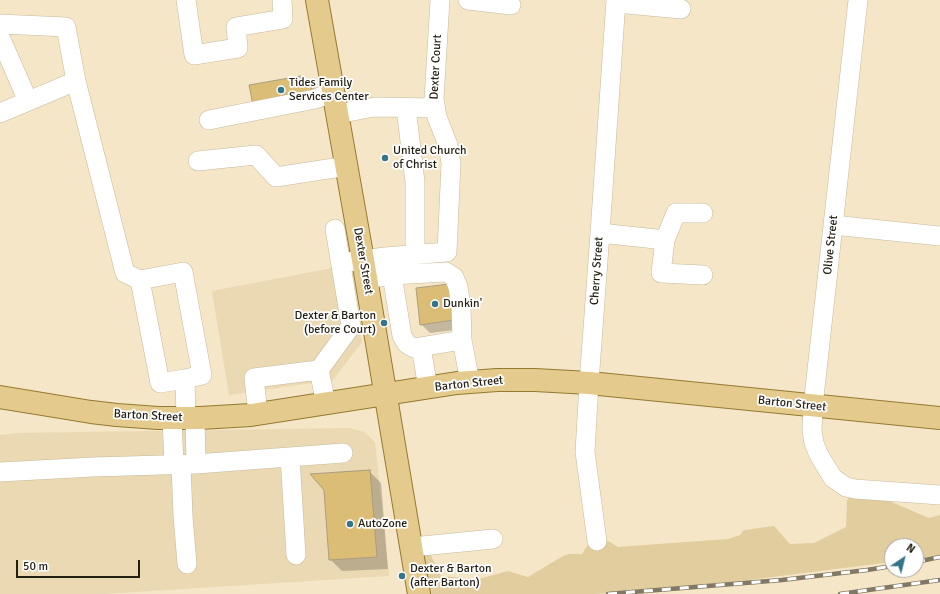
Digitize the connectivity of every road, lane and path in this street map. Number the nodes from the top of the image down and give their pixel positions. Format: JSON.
{"nodes":[{"id":1,"x":186,"y":0,"type":"edge"},
{"id":2,"x":282,"y":0,"type":"edge"},
{"id":3,"x":317,"y":0,"type":"edge"},
{"id":4,"x":440,"y":0,"type":"edge"},
{"id":5,"x":468,"y":0,"type":"edge"},
{"id":6,"x":858,"y":0,"type":"edge"},
{"id":7,"x":616,"y":1,"type":"edge"},
{"id":8,"x":511,"y":5,"type":"dead end"},
{"id":9,"x":681,"y":10,"type":"dead end"},
{"id":10,"x":0,"y":24,"type":"edge"},
{"id":11,"x":0,"y":37,"type":"edge"},
{"id":12,"x":76,"y":81,"type":"junction"},
{"id":13,"x":334,"y":92,"type":"junction"},
{"id":14,"x":28,"y":101,"type":"junction"},
{"id":15,"x":406,"y":108,"type":"junction"},
{"id":16,"x":435,"y":108,"type":"junction"},
{"id":17,"x":0,"y":114,"type":"edge"},
{"id":18,"x":338,"y":114,"type":"junction"},
{"id":19,"x":209,"y":120,"type":"dead end"},
{"id":20,"x":198,"y":161,"type":"dead end"},
{"id":21,"x":347,"y":166,"type":"junction"},
{"id":22,"x":703,"y":213,"type":"dead end"},
{"id":23,"x":833,"y":226,"type":"junction"},
{"id":24,"x":335,"y":229,"type":"dead end"},
{"id":25,"x":600,"y":233,"type":"junction"},
{"id":26,"x":940,"y":236,"type":"edge"},
{"id":27,"x":665,"y":240,"type":"junction"},
{"id":28,"x":416,"y":254,"type":"junction"},
{"id":29,"x":341,"y":263,"type":"junction"},
{"id":30,"x":365,"y":269,"type":"junction"},
{"id":31,"x":392,"y":275,"type":"junction"},
{"id":32,"x":703,"y":275,"type":"dead end"},
{"id":33,"x":140,"y":280,"type":"junction"},
{"id":34,"x":462,"y":340,"type":"junction"},
{"id":35,"x":421,"y":347,"type":"junction"},
{"id":36,"x":319,"y":370,"type":"junction"},
{"id":37,"x":185,"y":379,"type":"junction"},
{"id":38,"x":470,"y":382,"type":"junction"},
{"id":39,"x":589,"y":383,"type":"junction"},
{"id":40,"x":428,"y":388,"type":"junction"},
{"id":41,"x":386,"y":394,"type":"junction"},
{"id":42,"x":0,"y":397,"type":"edge"},
{"id":43,"x":326,"y":404,"type":"junction"},
{"id":44,"x":813,"y":406,"type":"junction"},
{"id":45,"x":258,"y":414,"type":"junction"},
{"id":46,"x":184,"y":418,"type":"junction"},
{"id":47,"x":940,"y":418,"type":"edge"},
{"id":48,"x":343,"y":453,"type":"dead end"},
{"id":49,"x":290,"y":457,"type":"junction"},
{"id":50,"x":184,"y":465,"type":"junction"},
{"id":51,"x":0,"y":472,"type":"edge"},
{"id":52,"x":940,"y":495,"type":"edge"},
{"id":53,"x":493,"y":539,"type":"dead end"},
{"id":54,"x":597,"y":541,"type":"dead end"},
{"id":55,"x":412,"y":547,"type":"junction"},
{"id":56,"x":296,"y":555,"type":"dead end"},
{"id":57,"x":187,"y":564,"type":"dead end"},
{"id":58,"x":419,"y":594,"type":"edge"}],
"edges":[{"from":1,"to":2,"type":"street"},
{"from":3,"to":13,"type":"main road","name":"Dexter Street"},
{"from":4,"to":16,"type":"street","name":"Dexter Court"},
{"from":5,"to":8,"type":"street"},
{"from":6,"to":23,"type":"street","name":"Olive Street"},
{"from":7,"to":9,"type":"street"},
{"from":7,"to":25,"type":"street","name":"Cherry Street"},
{"from":10,"to":12,"type":"street"},
{"from":11,"to":14,"type":"street"},
{"from":12,"to":14,"type":"street"},
{"from":12,"to":33,"type":"street"},
{"from":13,"to":18,"type":"main road","name":"Dexter Street"},
{"from":13,"to":19,"type":"street"},
{"from":14,"to":17,"type":"street"},
{"from":15,"to":16,"type":"street","name":"Dexter Court"},
{"from":15,"to":18,"type":"street","name":"Dexter Court"},
{"from":15,"to":28,"type":"street"},
{"from":16,"to":28,"type":"street","name":"Dexter Court"},
{"from":18,"to":21,"type":"main road","name":"Dexter Street"},
{"from":20,"to":21,"type":"street"},
{"from":21,"to":30,"type":"main road","name":"Dexter Street"},
{"from":22,"to":27,"type":"street"},
{"from":23,"to":26,"type":"street"},
{"from":23,"to":44,"type":"street","name":"Olive Street"},
{"from":24,"to":29,"type":"street"},
{"from":25,"to":27,"type":"street"},
{"from":25,"to":39,"type":"street","name":"Cherry Street"},
{"from":27,"to":32,"type":"street"},
{"from":28,"to":30,"type":"street","name":"Dexter Court"},
{"from":29,"to":30,"type":"street"},
{"from":29,"to":36,"type":"street"},
{"from":30,"to":31,"type":"street"},
{"from":30,"to":41,"type":"main road","name":"Dexter Street"},
{"from":31,"to":34,"type":"street"},
{"from":31,"to":35,"type":"street"},
{"from":33,"to":37,"type":"street"},
{"from":33,"to":37,"type":"street"},
{"from":34,"to":35,"type":"street"},
{"from":34,"to":38,"type":"street"},
{"from":35,"to":40,"type":"street"},
{"from":36,"to":43,"type":"street"},
{"from":36,"to":45,"type":"street"},
{"from":37,"to":46,"type":"street"},
{"from":38,"to":39,"type":"main road","name":"Barton Street"},
{"from":38,"to":40,"type":"main road","name":"Barton Street"},
{"from":39,"to":44,"type":"main road","name":"Barton Street"},
{"from":39,"to":54,"type":"street","name":"Cherry Street"},
{"from":40,"to":41,"type":"main road","name":"Barton Street"},
{"from":41,"to":43,"type":"main road","name":"Barton Street"},
{"from":41,"to":55,"type":"main road","name":"Dexter Street"},
{"from":42,"to":46,"type":"main road","name":"Barton Street"},
{"from":43,"to":45,"type":"main road","name":"Barton Street"},
{"from":44,"to":47,"type":"main road","name":"Barton Street"},
{"from":44,"to":52,"type":"street","name":"Olive Street"},
{"from":45,"to":46,"type":"main road","name":"Barton Street"},
{"from":46,"to":50,"type":"street"},
{"from":48,"to":49,"type":"street"},
{"from":49,"to":50,"type":"street"},
{"from":49,"to":56,"type":"street"},
{"from":50,"to":51,"type":"street"},
{"from":50,"to":57,"type":"street"},
{"from":53,"to":55,"type":"street"},
{"from":55,"to":58,"type":"main road","name":"Dexter Street"}]}
